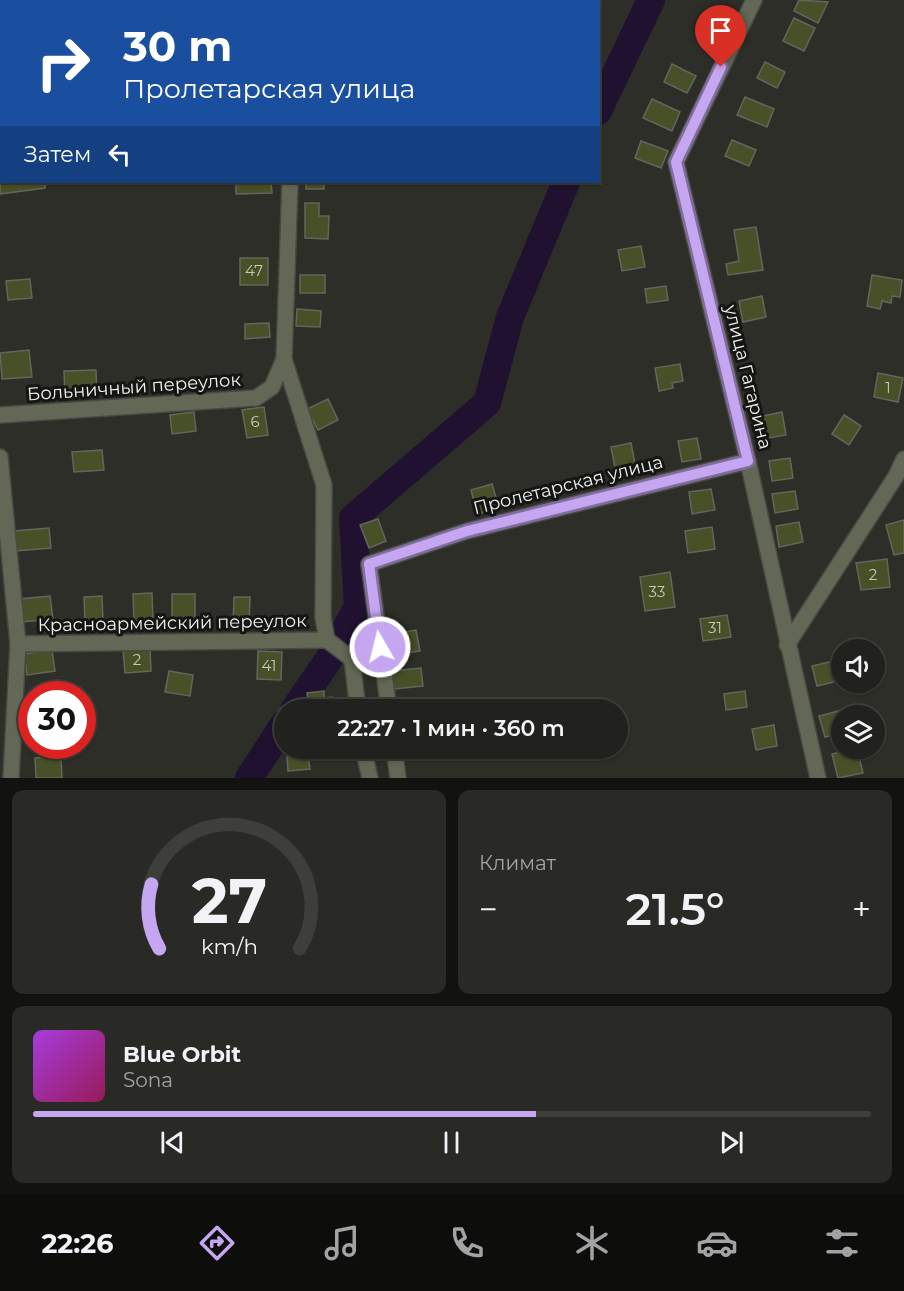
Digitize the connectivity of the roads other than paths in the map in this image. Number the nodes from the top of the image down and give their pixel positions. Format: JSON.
{"nodes":[{"id":1,"x":754,"y":0,"type":"edge"},
{"id":2,"x":290,"y":183,"type":"edge"},
{"id":3,"x":284,"y":359,"type":"junction"},
{"id":4,"x":0,"y":415,"type":"edge"},
{"id":5,"x":0,"y":457,"type":"edge"},
{"id":6,"x":904,"y":459,"type":"edge"},
{"id":7,"x":748,"y":461,"type":"junction"},
{"id":8,"x":328,"y":640,"type":"junction"},
{"id":9,"x":18,"y":644,"type":"junction"},
{"id":10,"x":787,"y":645,"type":"junction"},
{"id":11,"x":357,"y":699,"type":"edge"},
{"id":12,"x":387,"y":699,"type":"edge"},
{"id":13,"x":366,"y":759,"type":"edge"},
{"id":14,"x":395,"y":759,"type":"edge"},
{"id":15,"x":11,"y":778,"type":"edge"},
{"id":16,"x":370,"y":778,"type":"edge"},
{"id":17,"x":398,"y":778,"type":"edge"},
{"id":18,"x":818,"y":778,"type":"edge"}],
"edges":[{"from":1,"to":7,"type":"street","name":"улица Гагарина"},
{"from":2,"to":3,"type":"street"},
{"from":3,"to":4,"type":"street","name":"Больничный переулок"},
{"from":3,"to":8,"type":"street"},
{"from":5,"to":9,"type":"street"},
{"from":6,"to":10,"type":"street"},
{"from":7,"to":10,"type":"street","name":"улица Гагарина"},
{"from":7,"to":12,"type":"street","name":"Пролетарская улица"},
{"from":8,"to":9,"type":"street","name":"Красноармейский переулок"},
{"from":8,"to":11,"type":"street"},
{"from":9,"to":15,"type":"street"},
{"from":10,"to":18,"type":"street","name":"улица Гагарина"},
{"from":13,"to":16,"type":"street"},
{"from":14,"to":17,"type":"street"}]}
